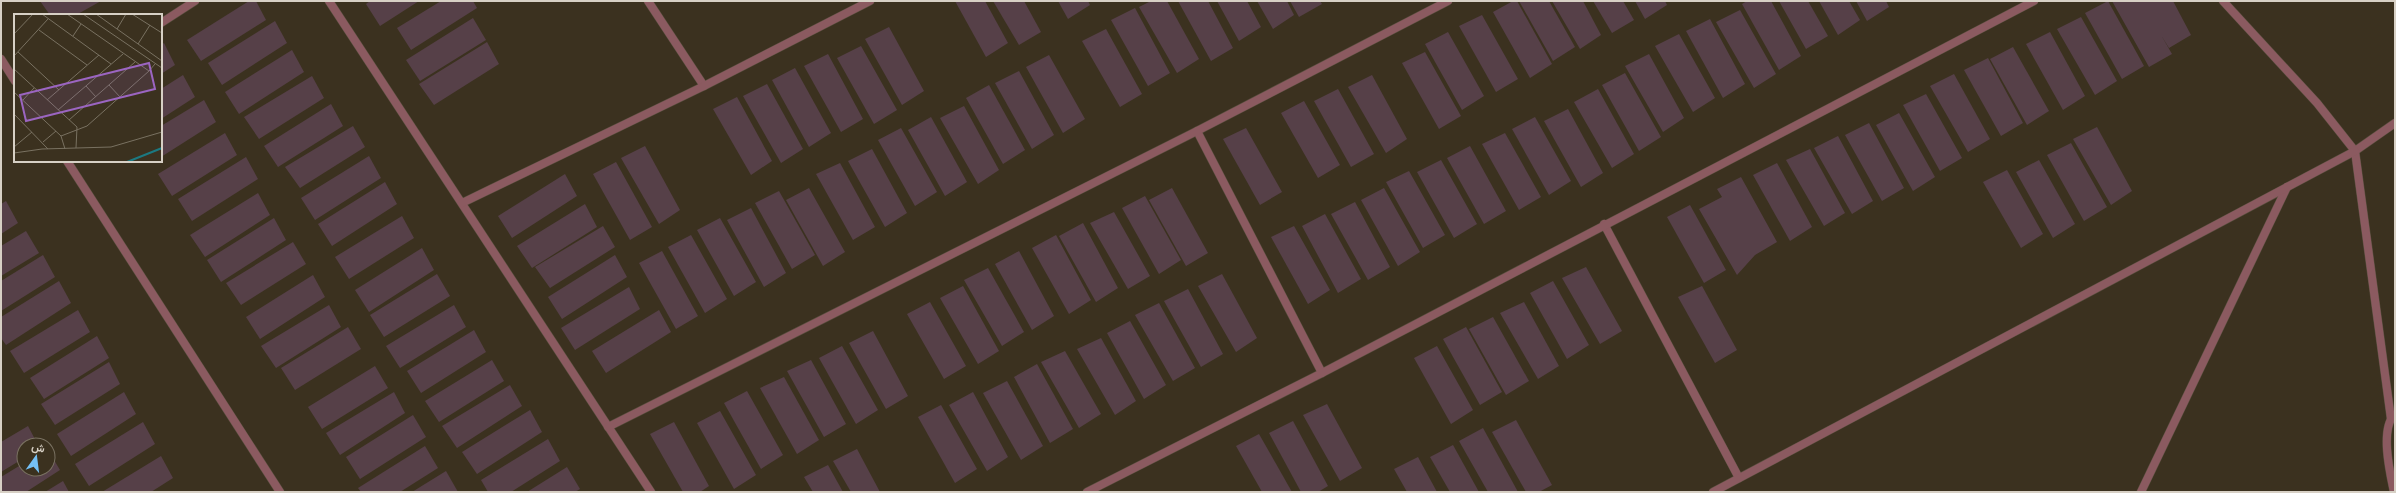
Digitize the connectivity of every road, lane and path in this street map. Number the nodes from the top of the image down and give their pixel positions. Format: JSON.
{"nodes":[{"id":1,"x":195,"y":1,"type":"edge"},
{"id":2,"x":329,"y":1,"type":"edge"},
{"id":3,"x":648,"y":1,"type":"edge"},
{"id":4,"x":870,"y":1,"type":"edge"},
{"id":5,"x":1448,"y":1,"type":"edge"},
{"id":6,"x":2034,"y":1,"type":"edge"},
{"id":7,"x":2223,"y":1,"type":"edge"},
{"id":8,"x":162,"y":22,"type":"edge"},
{"id":9,"x":1,"y":59,"type":"edge"},
{"id":10,"x":14,"y":79,"type":"edge"},
{"id":11,"x":704,"y":86,"type":"junction"},
{"id":12,"x":2395,"y":124,"type":"edge"},
{"id":13,"x":1197,"y":131,"type":"junction"},
{"id":14,"x":2355,"y":151,"type":"junction"},
{"id":15,"x":68,"y":162,"type":"edge"},
{"id":16,"x":2288,"y":187,"type":"junction"},
{"id":17,"x":462,"y":203,"type":"junction"},
{"id":18,"x":1604,"y":224,"type":"junction"},
{"id":19,"x":1322,"y":373,"type":"junction"},
{"id":20,"x":2393,"y":416,"type":"edge"},
{"id":21,"x":608,"y":427,"type":"junction"},
{"id":22,"x":1739,"y":478,"type":"junction"},
{"id":23,"x":280,"y":492,"type":"edge"},
{"id":24,"x":650,"y":492,"type":"edge"},
{"id":25,"x":1087,"y":492,"type":"edge"},
{"id":26,"x":1713,"y":492,"type":"edge"},
{"id":27,"x":2142,"y":492,"type":"edge"},
{"id":28,"x":2394,"y":492,"type":"edge"}],
"edges":[{"from":1,"to":8,"type":"street"},
{"from":2,"to":17,"type":"street"},
{"from":3,"to":11,"type":"street"},
{"from":4,"to":11,"type":"street"},
{"from":5,"to":13,"type":"street"},
{"from":6,"to":18,"type":"street"},
{"from":7,"to":14,"type":"street"},
{"from":9,"to":10,"type":"street"},
{"from":11,"to":17,"type":"street"},
{"from":12,"to":14,"type":"street"},
{"from":13,"to":19,"type":"street"},
{"from":13,"to":21,"type":"street"},
{"from":14,"to":16,"type":"street"},
{"from":14,"to":20,"type":"street"},
{"from":15,"to":23,"type":"street"},
{"from":16,"to":22,"type":"street"},
{"from":16,"to":27,"type":"street"},
{"from":17,"to":21,"type":"street"},
{"from":18,"to":19,"type":"street"},
{"from":18,"to":22,"type":"street"},
{"from":19,"to":25,"type":"street"},
{"from":20,"to":28,"type":"street"},
{"from":21,"to":24,"type":"street"},
{"from":22,"to":26,"type":"street"}]}
